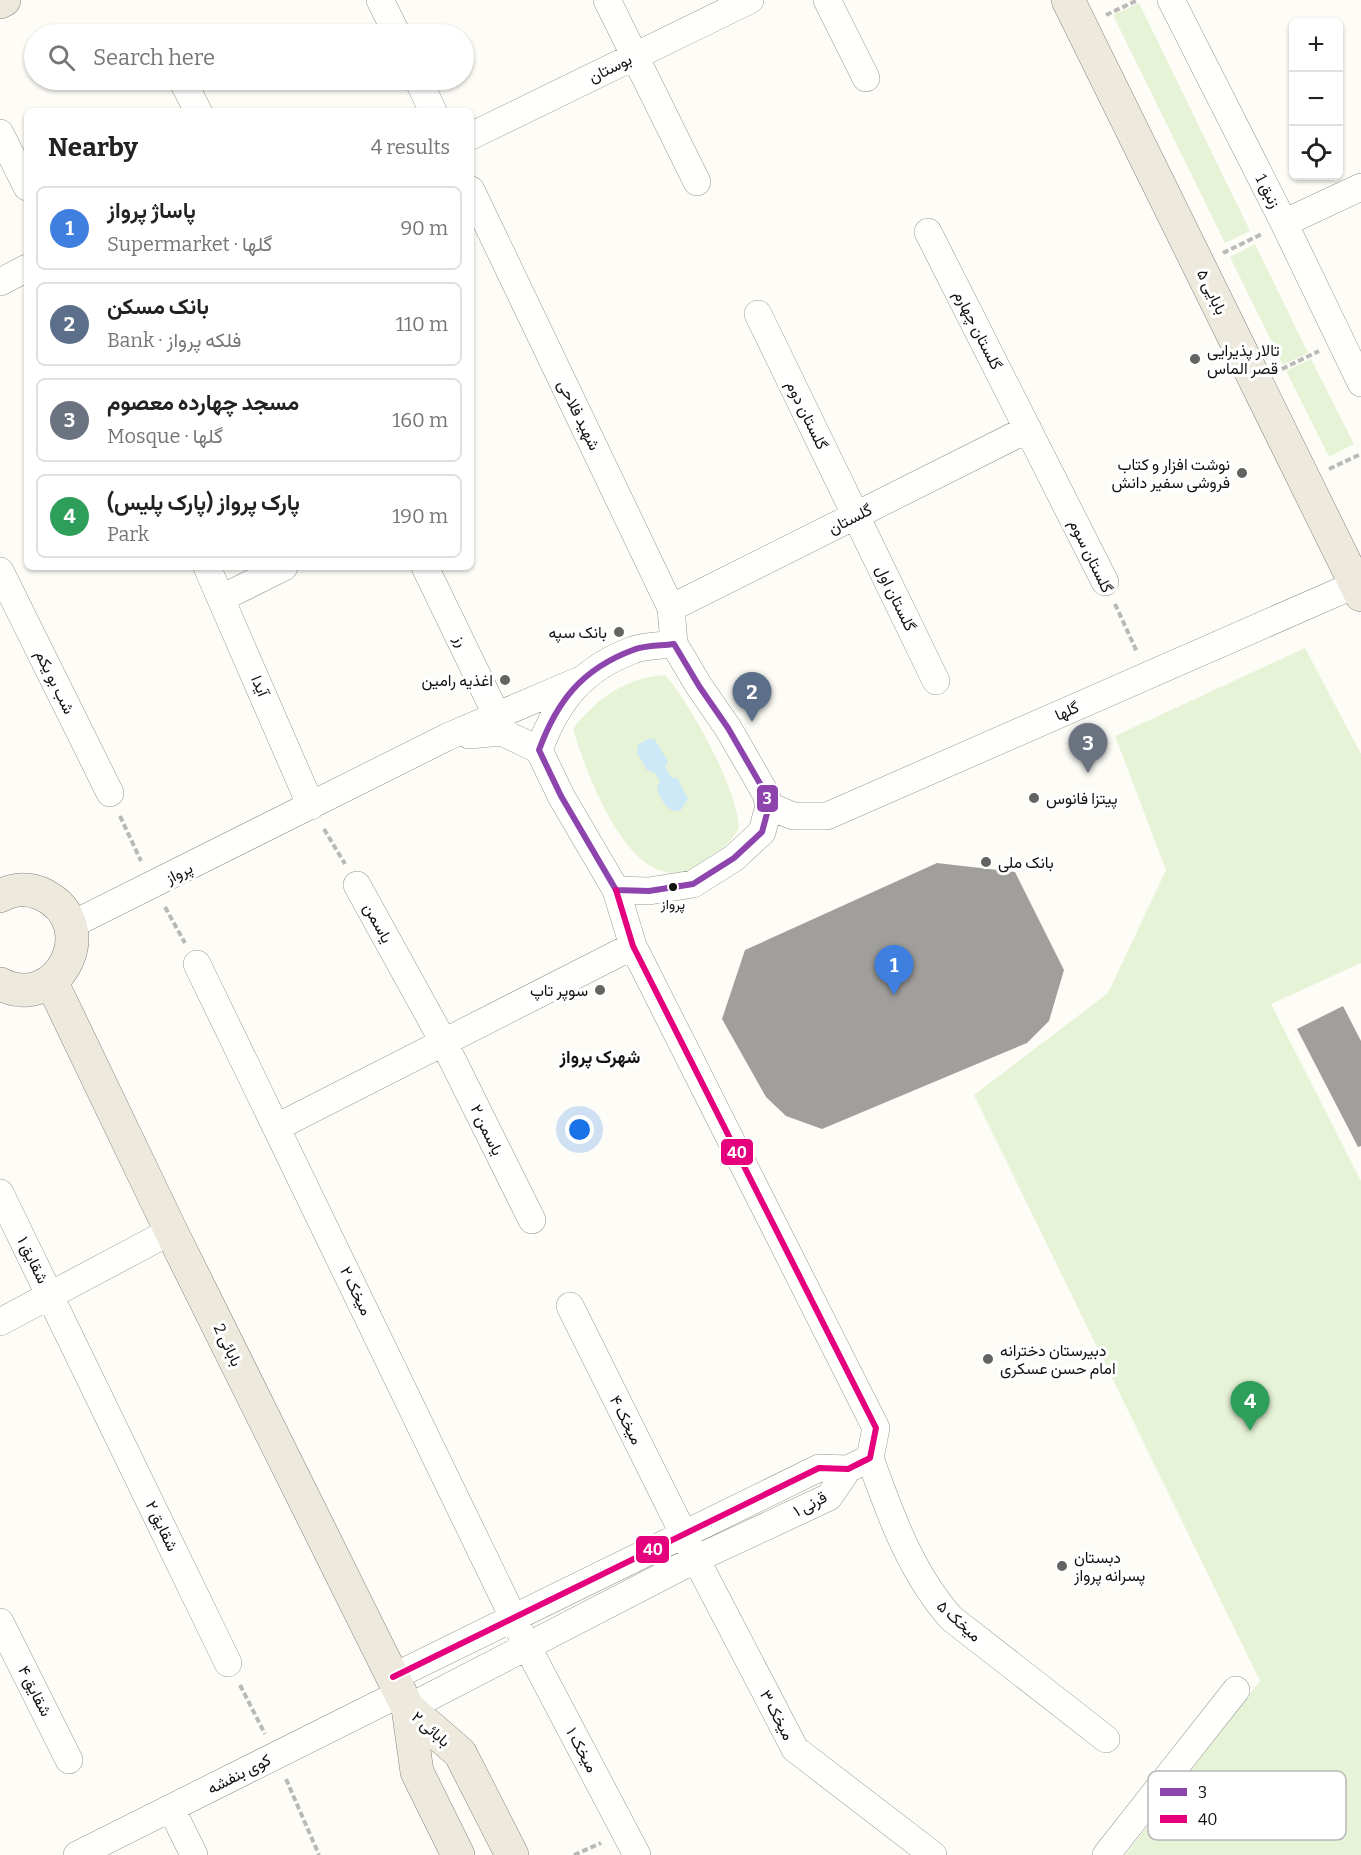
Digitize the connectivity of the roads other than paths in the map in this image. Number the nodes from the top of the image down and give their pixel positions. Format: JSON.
{"nodes":[{"id":1,"x":380,"y":0,"type":"edge"},
{"id":2,"x":607,"y":0,"type":"edge"},
{"id":3,"x":750,"y":0,"type":"edge"},
{"id":4,"x":827,"y":0,"type":"edge"},
{"id":5,"x":1068,"y":0,"type":"edge"},
{"id":6,"x":1171,"y":0,"type":"edge"},
{"id":7,"x":392,"y":24,"type":"edge"},
{"id":8,"x":634,"y":56,"type":"junction"},
{"id":9,"x":866,"y":78,"type":"dead end"},
{"id":10,"x":187,"y":90,"type":"edge"},
{"id":11,"x":423,"y":90,"type":"edge"},
{"id":12,"x":196,"y":108,"type":"edge"},
{"id":13,"x":432,"y":108,"type":"edge"},
{"id":14,"x":0,"y":133,"type":"edge"},
{"id":15,"x":474,"y":135,"type":"edge"},
{"id":16,"x":24,"y":181,"type":"edge"},
{"id":17,"x":697,"y":182,"type":"dead end"},
{"id":18,"x":1361,"y":187,"type":"edge"},
{"id":19,"x":474,"y":196,"type":"edge"},
{"id":20,"x":1284,"y":223,"type":"junction"},
{"id":21,"x":928,"y":232,"type":"dead end"},
{"id":22,"x":24,"y":270,"type":"edge"},
{"id":23,"x":0,"y":282,"type":"edge"},
{"id":24,"x":758,"y":314,"type":"dead end"},
{"id":25,"x":1361,"y":383,"type":"edge"},
{"id":26,"x":1028,"y":429,"type":"junction"},
{"id":27,"x":856,"y":515,"type":"junction"},
{"id":28,"x":208,"y":570,"type":"edge"},
{"id":29,"x":278,"y":570,"type":"edge"},
{"id":30,"x":426,"y":570,"type":"edge"},
{"id":31,"x":0,"y":572,"type":"edge"},
{"id":32,"x":1105,"y":582,"type":"road end"},
{"id":33,"x":1359,"y":587,"type":"edge"},
{"id":34,"x":222,"y":598,"type":"junction"},
{"id":35,"x":671,"y":608,"type":"junction"},
{"id":36,"x":674,"y":644,"type":"junction"},
{"id":37,"x":587,"y":676,"type":"junction"},
{"id":38,"x":936,"y":681,"type":"dead end"},
{"id":39,"x":497,"y":716,"type":"junction"},
{"id":40,"x":447,"y":737,"type":"junction"},
{"id":41,"x":539,"y":750,"type":"junction"},
{"id":42,"x":110,"y":793,"type":"road end"},
{"id":43,"x":311,"y":806,"type":"junction"},
{"id":44,"x":770,"y":806,"type":"junction"},
{"id":45,"x":357,"y":885,"type":"road end"},
{"id":46,"x":2,"y":889,"type":"edge"},
{"id":47,"x":616,"y":890,"type":"junction"},
{"id":48,"x":71,"y":925,"type":"junction"},
{"id":49,"x":633,"y":945,"type":"junction"},
{"id":50,"x":196,"y":964,"type":"road end"},
{"id":51,"x":51,"y":981,"type":"junction"},
{"id":52,"x":0,"y":984,"type":"edge"},
{"id":53,"x":443,"y":1041,"type":"junction"},
{"id":54,"x":277,"y":1127,"type":"junction"},
{"id":55,"x":0,"y":1193,"type":"edge"},
{"id":56,"x":531,"y":1220,"type":"dead end"},
{"id":57,"x":171,"y":1231,"type":"junction"},
{"id":58,"x":50,"y":1295,"type":"junction"},
{"id":59,"x":570,"y":1306,"type":"dead end"},
{"id":60,"x":0,"y":1322,"type":"edge"},
{"id":61,"x":859,"y":1463,"type":"junction"},
{"id":62,"x":683,"y":1534,"type":"junction"},
{"id":63,"x":696,"y":1558,"type":"junction"},
{"id":64,"x":515,"y":1618,"type":"junction"},
{"id":65,"x":0,"y":1622,"type":"edge"},
{"id":66,"x":527,"y":1646,"type":"junction"},
{"id":67,"x":228,"y":1663,"type":"road end"},
{"id":68,"x":1236,"y":1689,"type":"dead end"},
{"id":69,"x":400,"y":1693,"type":"junction"},
{"id":70,"x":1106,"y":1739,"type":"dead end"},
{"id":71,"x":69,"y":1760,"type":"dead end"},
{"id":72,"x":1172,"y":1771,"type":"edge"},
{"id":73,"x":1148,"y":1801,"type":"edge"},
{"id":74,"x":171,"y":1808,"type":"junction"},
{"id":75,"x":77,"y":1855,"type":"edge"},
{"id":76,"x":194,"y":1855,"type":"edge"},
{"id":77,"x":458,"y":1855,"type":"edge"},
{"id":78,"x":512,"y":1855,"type":"edge"},
{"id":79,"x":637,"y":1855,"type":"edge"},
{"id":80,"x":933,"y":1855,"type":"edge"},
{"id":81,"x":1106,"y":1855,"type":"edge"}],
"edges":[{"from":1,"to":7,"type":"street"},
{"from":2,"to":8,"type":"street"},
{"from":3,"to":8,"type":"street","name":"بوستان"},
{"from":4,"to":9,"type":"street"},
{"from":5,"to":33,"type":"main road","name":"۵ بابایی"},
{"from":6,"to":20,"type":"street","name":"زنبق 1"},
{"from":8,"to":15,"type":"street","name":"بوستان"},
{"from":8,"to":17,"type":"street"},
{"from":10,"to":12,"type":"street"},
{"from":11,"to":13,"type":"street"},
{"from":14,"to":16,"type":"street"},
{"from":18,"to":20,"type":"street"},
{"from":19,"to":35,"type":"street","name":"شهید فلاحی"},
{"from":20,"to":25,"type":"street","name":"زنبق 1"},
{"from":21,"to":26,"type":"street","name":"گلستان چهارم"},
{"from":22,"to":23,"type":"street"},
{"from":24,"to":27,"type":"street","name":"گلستان دوم"},
{"from":26,"to":27,"type":"street","name":"گلستان"},
{"from":26,"to":32,"type":"street","name":"گلستان سوم"},
{"from":27,"to":35,"type":"street","name":"گلستان"},
{"from":27,"to":38,"type":"street","name":"گلستان اول"},
{"from":28,"to":34,"type":"street","name":"آیدا"},
{"from":29,"to":34,"type":"street"},
{"from":30,"to":39,"type":"street","name":"رز"},
{"from":31,"to":42,"type":"street","name":"شب بو یکم"},
{"from":33,"to":44,"type":"street","name":"گلها"},
{"from":34,"to":43,"type":"street","name":"آیدا"},
{"from":35,"to":36,"type":"street","name":"شهید فلاحی"},
{"from":36,"to":37,"type":"street"},
{"from":36,"to":44,"type":"street"},
{"from":37,"to":39,"type":"street","name":"پرواز"},
{"from":37,"to":41,"type":"street"},
{"from":39,"to":40,"type":"street","name":"پرواز"},
{"from":40,"to":41,"type":"street","name":"پرواز"},
{"from":40,"to":43,"type":"street","name":"پرواز"},
{"from":41,"to":47,"type":"street"},
{"from":43,"to":48,"type":"street","name":"پرواز"},
{"from":44,"to":47,"type":"street"},
{"from":45,"to":53,"type":"street","name":"یاسمن"},
{"from":46,"to":48,"type":"main road"},
{"from":47,"to":49,"type":"street"},
{"from":48,"to":51,"type":"main road"},
{"from":49,"to":53,"type":"street"},
{"from":49,"to":61,"type":"street"},
{"from":50,"to":54,"type":"street","name":"میخک ۲"},
{"from":51,"to":52,"type":"main road"},
{"from":51,"to":57,"type":"main road","name":"بابائی 2"},
{"from":53,"to":54,"type":"street"},
{"from":53,"to":56,"type":"street","name":"یاسمن ۲"},
{"from":54,"to":64,"type":"street","name":"میخک ۲"},
{"from":55,"to":58,"type":"street","name":"شقایق ۱"},
{"from":57,"to":58,"type":"street"},
{"from":57,"to":69,"type":"main road","name":"بابائی 2"},
{"from":58,"to":60,"type":"street"},
{"from":58,"to":67,"type":"street","name":"شقایق ۲"},
{"from":59,"to":62,"type":"street","name":"میخک ۴"},
{"from":61,"to":62,"type":"street","name":"قرنی ۱"},
{"from":61,"to":63,"type":"street","name":"قرنی ۱"},
{"from":61,"to":70,"type":"street","name":"میخک ۵"},
{"from":62,"to":63,"type":"street","name":"میخک ۴"},
{"from":62,"to":64,"type":"street","name":"قرنی ۱"},
{"from":63,"to":66,"type":"street","name":"قرنی ۱"},
{"from":63,"to":80,"type":"street","name":"میخک ۳"},
{"from":64,"to":66,"type":"street","name":"میخک ۲"},
{"from":64,"to":69,"type":"street","name":"قرنی ۱"},
{"from":65,"to":71,"type":"street","name":"شقایق ۴"},
{"from":66,"to":69,"type":"street","name":"قرنی ۱"},
{"from":66,"to":79,"type":"street","name":"میخک ۱"},
{"from":68,"to":72,"type":"street"},
{"from":69,"to":74,"type":"street","name":"کوی بنفشه"},
{"from":69,"to":77,"type":"main road","name":"بابائی ۲"},
{"from":69,"to":78,"type":"main road","name":"بابائی ۲"},
{"from":73,"to":81,"type":"street"},
{"from":74,"to":75,"type":"street","name":"کوی بنفشه"},
{"from":74,"to":76,"type":"street"}]}
